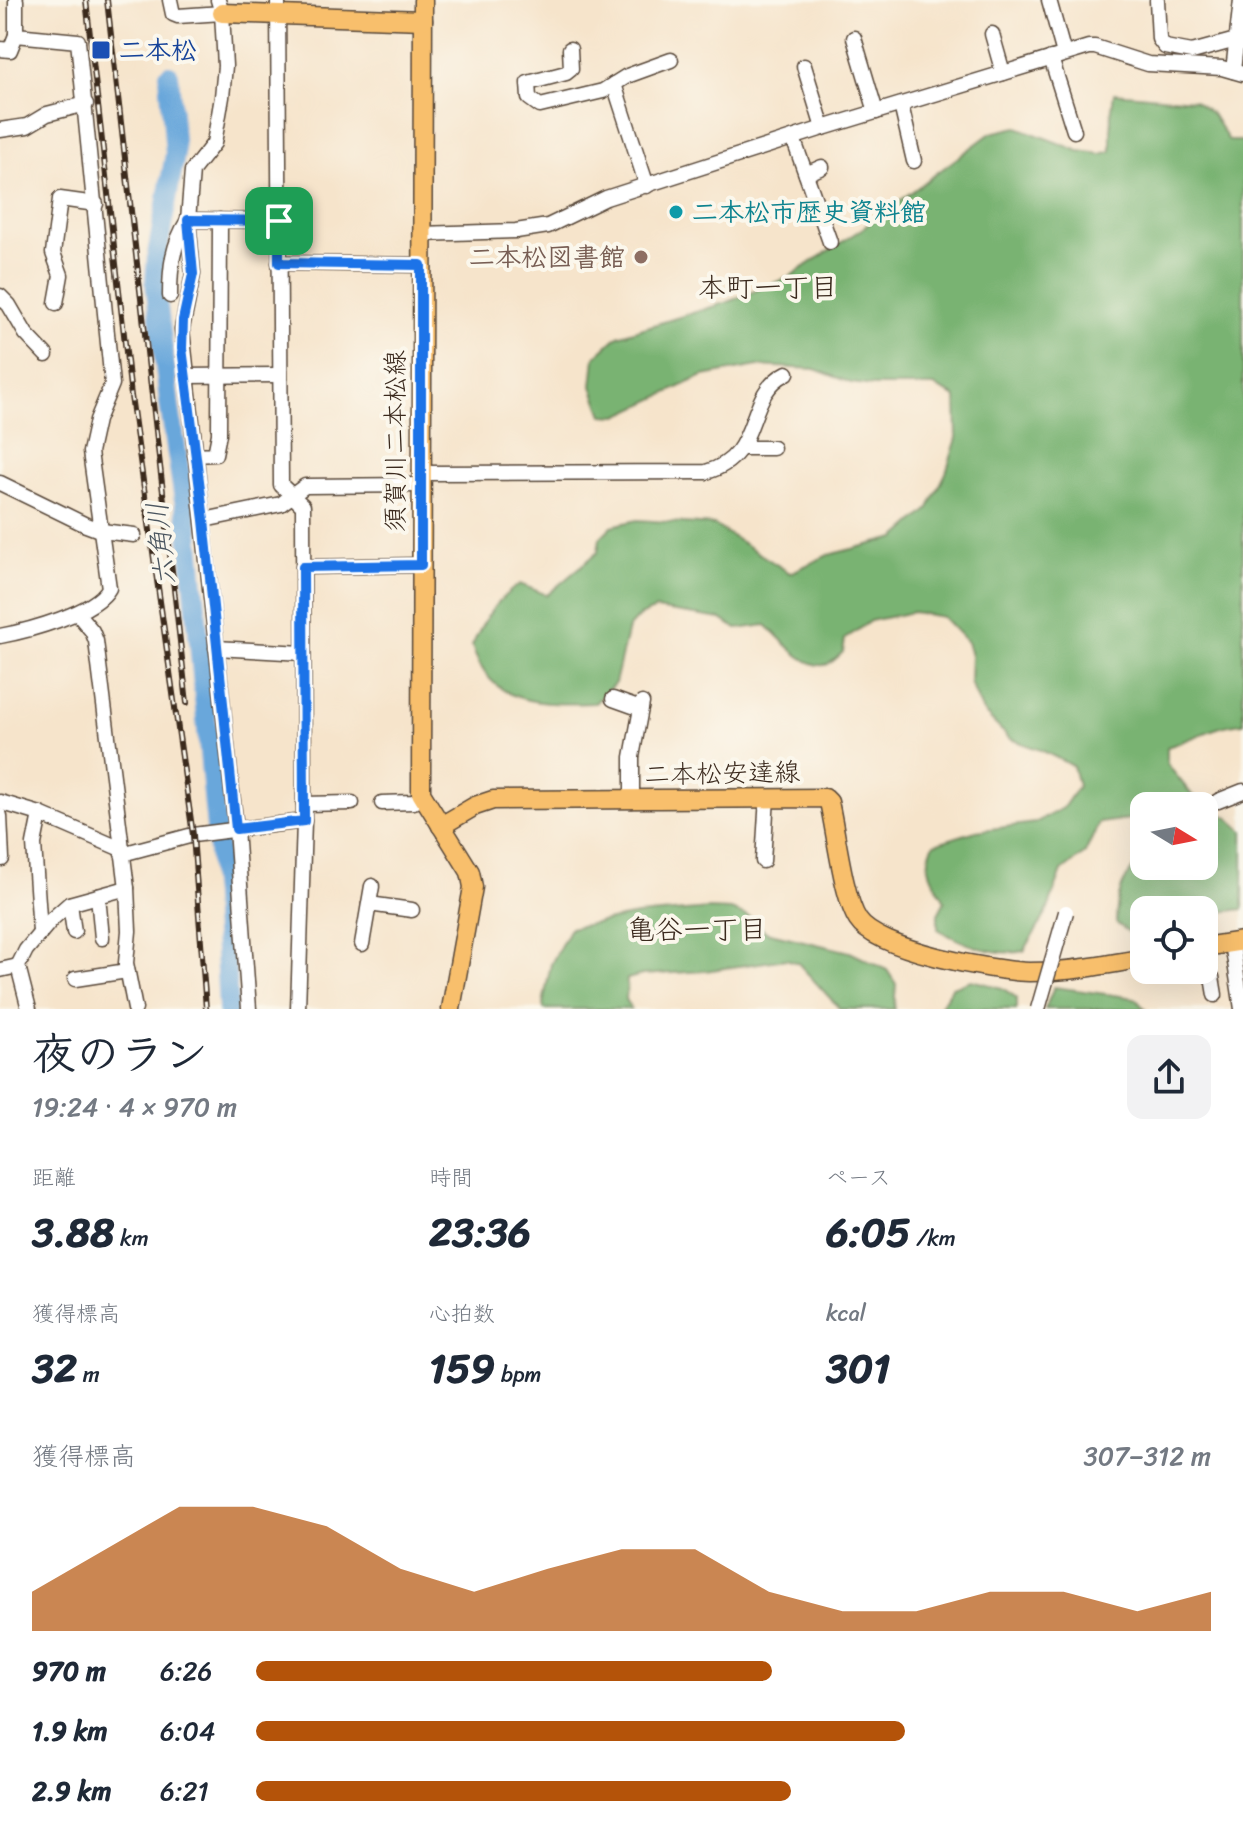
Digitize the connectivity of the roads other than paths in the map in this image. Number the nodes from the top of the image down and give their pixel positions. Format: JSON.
{"nodes":[{"id":1,"x":16,"y":0,"type":"edge"},
{"id":2,"x":170,"y":0,"type":"edge"},
{"id":3,"x":423,"y":0,"type":"edge"},
{"id":4,"x":1049,"y":0,"type":"edge"},
{"id":5,"x":1157,"y":0,"type":"edge"},
{"id":6,"x":1241,"y":0,"type":"edge"},
{"id":7,"x":220,"y":6,"type":"edge"},
{"id":8,"x":278,"y":8,"type":"edge"},
{"id":9,"x":423,"y":20,"type":"junction"},
{"id":10,"x":992,"y":34,"type":"dead end"},
{"id":11,"x":16,"y":35,"type":"junction"},
{"id":12,"x":854,"y":38,"type":"dead end"},
{"id":13,"x":1236,"y":40,"type":"junction"},
{"id":14,"x":0,"y":49,"type":"edge"},
{"id":15,"x":570,"y":49,"type":"dead end"},
{"id":16,"x":1057,"y":56,"type":"junction"},
{"id":17,"x":671,"y":60,"type":"dead end"},
{"id":18,"x":804,"y":66,"type":"dead end"},
{"id":19,"x":1003,"y":73,"type":"junction"},
{"id":20,"x":1238,"y":73,"type":"edge"},
{"id":21,"x":614,"y":84,"type":"junction"},
{"id":22,"x":86,"y":104,"type":"junction"},
{"id":23,"x":901,"y":105,"type":"junction"},
{"id":24,"x":876,"y":112,"type":"junction"},
{"id":25,"x":823,"y":128,"type":"junction"},
{"id":26,"x":0,"y":130,"type":"edge"},
{"id":27,"x":1074,"y":131,"type":"dead end"},
{"id":28,"x":793,"y":138,"type":"junction"},
{"id":29,"x":914,"y":161,"type":"dead end"},
{"id":30,"x":822,"y":167,"type":"dead end"},
{"id":31,"x":806,"y":174,"type":"junction"},
{"id":32,"x":647,"y":186,"type":"junction"},
{"id":33,"x":96,"y":204,"type":"junction"},
{"id":34,"x":188,"y":220,"type":"junction"},
{"id":35,"x":220,"y":220,"type":"junction"},
{"id":36,"x":279,"y":221,"type":"junction"},
{"id":37,"x":421,"y":234,"type":"junction"},
{"id":38,"x":830,"y":242,"type":"dead end"},
{"id":39,"x":279,"y":263,"type":"junction"},
{"id":40,"x":421,"y":265,"type":"junction"},
{"id":41,"x":0,"y":296,"type":"edge"},
{"id":42,"x":170,"y":296,"type":"dead end"},
{"id":43,"x":56,"y":303,"type":"dead end"},
{"id":44,"x":46,"y":355,"type":"dead end"},
{"id":45,"x":787,"y":373,"type":"dead end"},
{"id":46,"x":279,"y":375,"type":"junction"},
{"id":47,"x":186,"y":376,"type":"junction"},
{"id":48,"x":220,"y":376,"type":"junction"},
{"id":49,"x":742,"y":448,"type":"junction"},
{"id":50,"x":773,"y":448,"type":"dead end"},
{"id":51,"x":195,"y":455,"type":"junction"},
{"id":52,"x":420,"y":479,"type":"junction"},
{"id":53,"x":0,"y":483,"type":"edge"},
{"id":54,"x":292,"y":495,"type":"junction"},
{"id":55,"x":204,"y":520,"type":"junction"},
{"id":56,"x":102,"y":531,"type":"junction"},
{"id":57,"x":134,"y":535,"type":"dead end"},
{"id":58,"x":421,"y":565,"type":"junction"},
{"id":59,"x":303,"y":567,"type":"junction"},
{"id":60,"x":39,"y":610,"type":"dead end"},
{"id":61,"x":77,"y":613,"type":"junction"},
{"id":62,"x":29,"y":629,"type":"junction"},
{"id":63,"x":0,"y":636,"type":"edge"},
{"id":64,"x":216,"y":648,"type":"junction"},
{"id":65,"x":303,"y":653,"type":"junction"},
{"id":66,"x":613,"y":699,"type":"dead end"},
{"id":67,"x":1243,"y":791,"type":"edge"},
{"id":68,"x":767,"y":797,"type":"junction"},
{"id":69,"x":423,"y":799,"type":"junction"},
{"id":70,"x":632,"y":801,"type":"junction"},
{"id":71,"x":1218,"y":801,"type":"dead end"},
{"id":72,"x":0,"y":802,"type":"edge"},
{"id":73,"x":352,"y":803,"type":"dead end"},
{"id":74,"x":382,"y":803,"type":"dead end"},
{"id":75,"x":304,"y":804,"type":"junction"},
{"id":76,"x":40,"y":814,"type":"junction"},
{"id":77,"x":0,"y":816,"type":"edge"},
{"id":78,"x":304,"y":821,"type":"junction"},
{"id":79,"x":441,"y":826,"type":"junction"},
{"id":80,"x":236,"y":829,"type":"junction"},
{"id":81,"x":122,"y":852,"type":"junction"},
{"id":82,"x":2,"y":859,"type":"dead end"},
{"id":83,"x":763,"y":861,"type":"dead end"},
{"id":84,"x":372,"y":886,"type":"dead end"},
{"id":85,"x":127,"y":888,"type":"junction"},
{"id":86,"x":98,"y":896,"type":"junction"},
{"id":87,"x":70,"y":904,"type":"junction"},
{"id":88,"x":369,"y":904,"type":"junction"},
{"id":89,"x":412,"y":910,"type":"dead end"},
{"id":90,"x":1066,"y":912,"type":"dead end"},
{"id":91,"x":40,"y":932,"type":"junction"},
{"id":92,"x":74,"y":932,"type":"dead end"},
{"id":93,"x":102,"y":938,"type":"dead end"},
{"id":94,"x":1237,"y":942,"type":"edge"},
{"id":95,"x":362,"y":944,"type":"dead end"},
{"id":96,"x":1130,"y":960,"type":"edge"},
{"id":97,"x":18,"y":966,"type":"junction"},
{"id":98,"x":0,"y":970,"type":"edge"},
{"id":99,"x":127,"y":971,"type":"junction"},
{"id":100,"x":75,"y":979,"type":"dead end"},
{"id":101,"x":1213,"y":984,"type":"edge"},
{"id":102,"x":1215,"y":995,"type":"dead end"},
{"id":103,"x":29,"y":1009,"type":"edge"},
{"id":104,"x":135,"y":1009,"type":"edge"},
{"id":105,"x":249,"y":1009,"type":"edge"},
{"id":106,"x":298,"y":1009,"type":"edge"},
{"id":107,"x":451,"y":1009,"type":"edge"},
{"id":108,"x":1038,"y":1009,"type":"edge"},
{"id":109,"x":1242,"y":1009,"type":"edge"}],
"edges":[{"from":1,"to":11,"type":"street"},
{"from":2,"to":7,"type":"street"},
{"from":3,"to":9,"type":"main road","name":"須賀川二本松線"},
{"from":4,"to":16,"type":"street"},
{"from":5,"to":13,"type":"street"},
{"from":6,"to":13,"type":"street"},
{"from":7,"to":8,"type":"main road"},
{"from":7,"to":34,"type":"street"},
{"from":8,"to":9,"type":"main road"},
{"from":8,"to":36,"type":"street"},
{"from":9,"to":37,"type":"main road","name":"須賀川二本松線"},
{"from":10,"to":19,"type":"street"},
{"from":11,"to":14,"type":"street"},
{"from":11,"to":22,"type":"street"},
{"from":12,"to":24,"type":"street"},
{"from":13,"to":20,"type":"street"},
{"from":15,"to":21,"type":"street"},
{"from":16,"to":19,"type":"street"},
{"from":16,"to":20,"type":"street"},
{"from":16,"to":27,"type":"street"},
{"from":17,"to":21,"type":"street"},
{"from":18,"to":25,"type":"street"},
{"from":19,"to":23,"type":"street"},
{"from":21,"to":32,"type":"street"},
{"from":22,"to":26,"type":"street"},
{"from":22,"to":33,"type":"street"},
{"from":23,"to":24,"type":"street"},
{"from":23,"to":29,"type":"street"},
{"from":24,"to":25,"type":"street"},
{"from":25,"to":28,"type":"street"},
{"from":28,"to":31,"type":"street"},
{"from":28,"to":32,"type":"street"},
{"from":30,"to":31,"type":"street"},
{"from":31,"to":38,"type":"street"},
{"from":32,"to":37,"type":"street"},
{"from":33,"to":43,"type":"street"},
{"from":33,"to":56,"type":"street"},
{"from":34,"to":35,"type":"street"},
{"from":34,"to":42,"type":"street"},
{"from":34,"to":47,"type":"street"},
{"from":35,"to":36,"type":"street"},
{"from":35,"to":48,"type":"street"},
{"from":36,"to":39,"type":"street"},
{"from":37,"to":40,"type":"main road","name":"須賀川二本松線"},
{"from":39,"to":40,"type":"street"},
{"from":39,"to":46,"type":"street"},
{"from":40,"to":52,"type":"main road","name":"須賀川二本松線"},
{"from":41,"to":44,"type":"street"},
{"from":45,"to":49,"type":"street"},
{"from":46,"to":48,"type":"street"},
{"from":46,"to":54,"type":"street"},
{"from":47,"to":48,"type":"street"},
{"from":47,"to":51,"type":"street"},
{"from":48,"to":51,"type":"street"},
{"from":49,"to":50,"type":"street"},
{"from":49,"to":52,"type":"street"},
{"from":51,"to":55,"type":"street"},
{"from":52,"to":54,"type":"street"},
{"from":52,"to":58,"type":"main road","name":"須賀川二本松線"},
{"from":53,"to":56,"type":"street"},
{"from":54,"to":55,"type":"street"},
{"from":54,"to":59,"type":"street"},
{"from":55,"to":64,"type":"street"},
{"from":56,"to":57,"type":"street"},
{"from":56,"to":61,"type":"street"},
{"from":58,"to":59,"type":"street"},
{"from":58,"to":69,"type":"main road","name":"須賀川二本松線"},
{"from":59,"to":65,"type":"street"},
{"from":60,"to":62,"type":"street"},
{"from":61,"to":62,"type":"street"},
{"from":61,"to":81,"type":"street"},
{"from":62,"to":63,"type":"street"},
{"from":64,"to":65,"type":"street"},
{"from":64,"to":80,"type":"street"},
{"from":65,"to":75,"type":"street"},
{"from":66,"to":70,"type":"street"},
{"from":67,"to":71,"type":"street"},
{"from":68,"to":70,"type":"main road","name":"二本松安達線"},
{"from":68,"to":83,"type":"street"},
{"from":68,"to":96,"type":"main road","name":"二本松安達線"},
{"from":69,"to":74,"type":"street"},
{"from":69,"to":79,"type":"main road","name":"須賀川二本松線"},
{"from":70,"to":79,"type":"main road","name":"二本松安達線"},
{"from":72,"to":76,"type":"street"},
{"from":73,"to":75,"type":"street"},
{"from":75,"to":78,"type":"street"},
{"from":76,"to":81,"type":"street"},
{"from":76,"to":91,"type":"street"},
{"from":77,"to":82,"type":"street"},
{"from":78,"to":80,"type":"street"},
{"from":78,"to":106,"type":"street"},
{"from":79,"to":107,"type":"main road","name":"須賀川二本松線"},
{"from":80,"to":81,"type":"street"},
{"from":80,"to":105,"type":"street"},
{"from":81,"to":85,"type":"street"},
{"from":84,"to":88,"type":"street"},
{"from":85,"to":86,"type":"street"},
{"from":85,"to":99,"type":"street"},
{"from":86,"to":87,"type":"street"},
{"from":86,"to":93,"type":"street"},
{"from":87,"to":91,"type":"street"},
{"from":87,"to":92,"type":"street"},
{"from":88,"to":89,"type":"street"},
{"from":88,"to":95,"type":"street"},
{"from":90,"to":108,"type":"street","bridge":true},
{"from":91,"to":97,"type":"street"},
{"from":94,"to":109,"type":"street"},
{"from":97,"to":98,"type":"street"},
{"from":97,"to":103,"type":"street"},
{"from":99,"to":100,"type":"street"},
{"from":99,"to":104,"type":"street"},
{"from":101,"to":102,"type":"street"}]}
